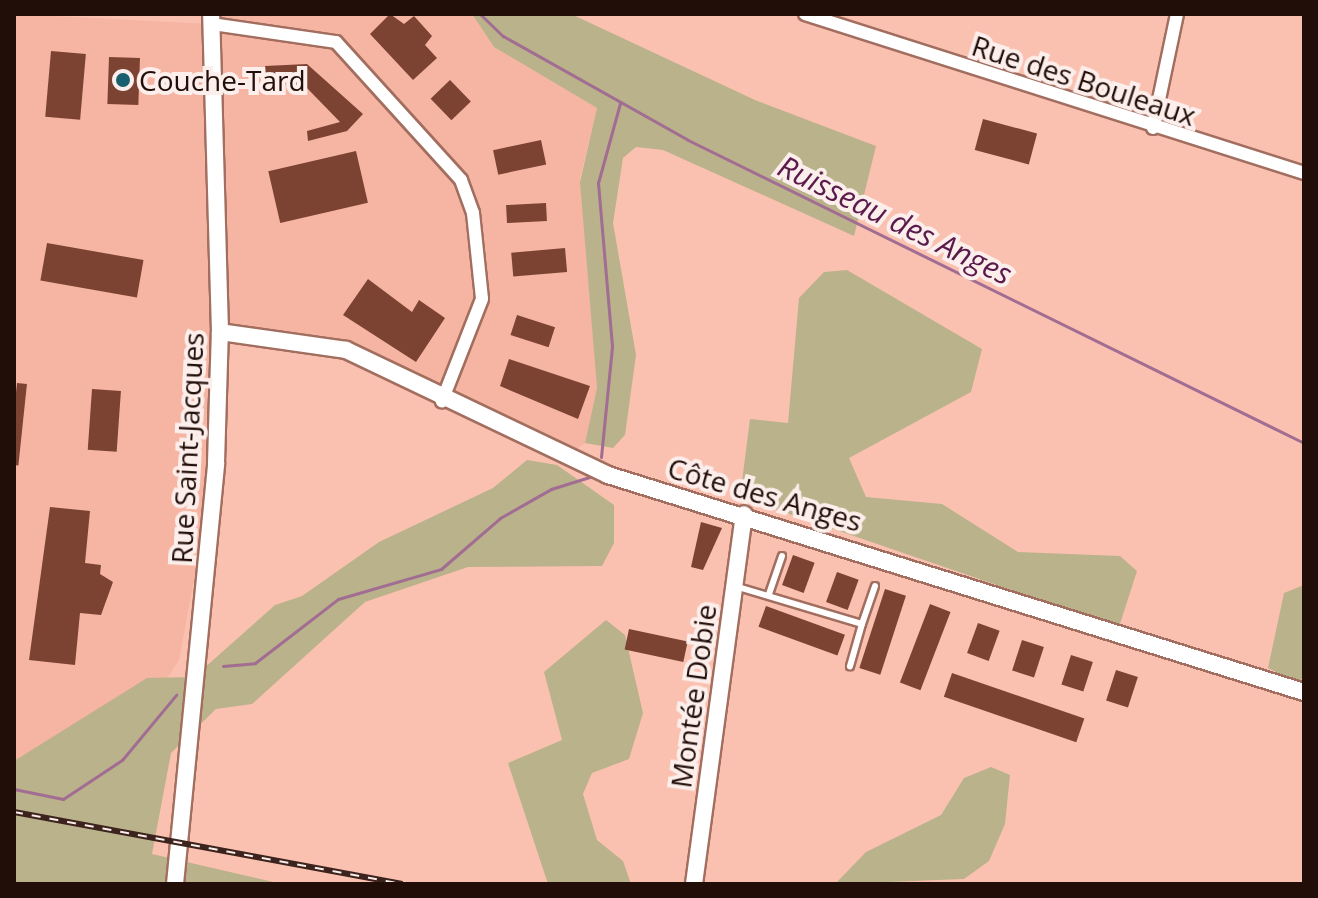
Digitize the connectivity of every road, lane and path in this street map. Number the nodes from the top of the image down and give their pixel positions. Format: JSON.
{"nodes":[{"id":1,"x":805,"y":14,"type":"edge"},
{"id":2,"x":1177,"y":14,"type":"edge"},
{"id":3,"x":211,"y":19,"type":"edge"},
{"id":4,"x":1153,"y":128,"type":"junction"},
{"id":5,"x":1304,"y":173,"type":"edge"},
{"id":6,"x":220,"y":332,"type":"junction"},
{"id":7,"x":442,"y":401,"type":"junction"},
{"id":8,"x":744,"y":514,"type":"junction"},
{"id":9,"x":782,"y":556,"type":"dead end"},
{"id":10,"x":734,"y":586,"type":"junction"},
{"id":11,"x":875,"y":586,"type":"dead end"},
{"id":12,"x":769,"y":594,"type":"junction"},
{"id":13,"x":862,"y":624,"type":"junction"},
{"id":14,"x":850,"y":666,"type":"dead end"},
{"id":15,"x":1304,"y":692,"type":"edge"},
{"id":16,"x":175,"y":884,"type":"edge"},
{"id":17,"x":694,"y":884,"type":"edge"}],
"edges":[{"from":1,"to":4,"type":"street","name":"Rue des Bouleaux"},
{"from":2,"to":4,"type":"street"},
{"from":3,"to":6,"type":"street","name":"Rue Saint-Jacques"},
{"from":3,"to":7,"type":"street"},
{"from":4,"to":5,"type":"street","name":"Rue des Bouleaux"},
{"from":6,"to":7,"type":"street","name":"Côte des Anges"},
{"from":6,"to":16,"type":"street","name":"Rue Saint-Jacques"},
{"from":7,"to":8,"type":"street","name":"Côte des Anges"},
{"from":8,"to":10,"type":"street","name":"Montée Dobie"},
{"from":8,"to":15,"type":"street","name":"Côte des Anges"},
{"from":9,"to":12,"type":"lane"},
{"from":10,"to":12,"type":"lane"},
{"from":10,"to":17,"type":"street","name":"Montée Dobie"},
{"from":11,"to":13,"type":"lane"},
{"from":12,"to":13,"type":"lane"},
{"from":13,"to":14,"type":"lane"}]}
